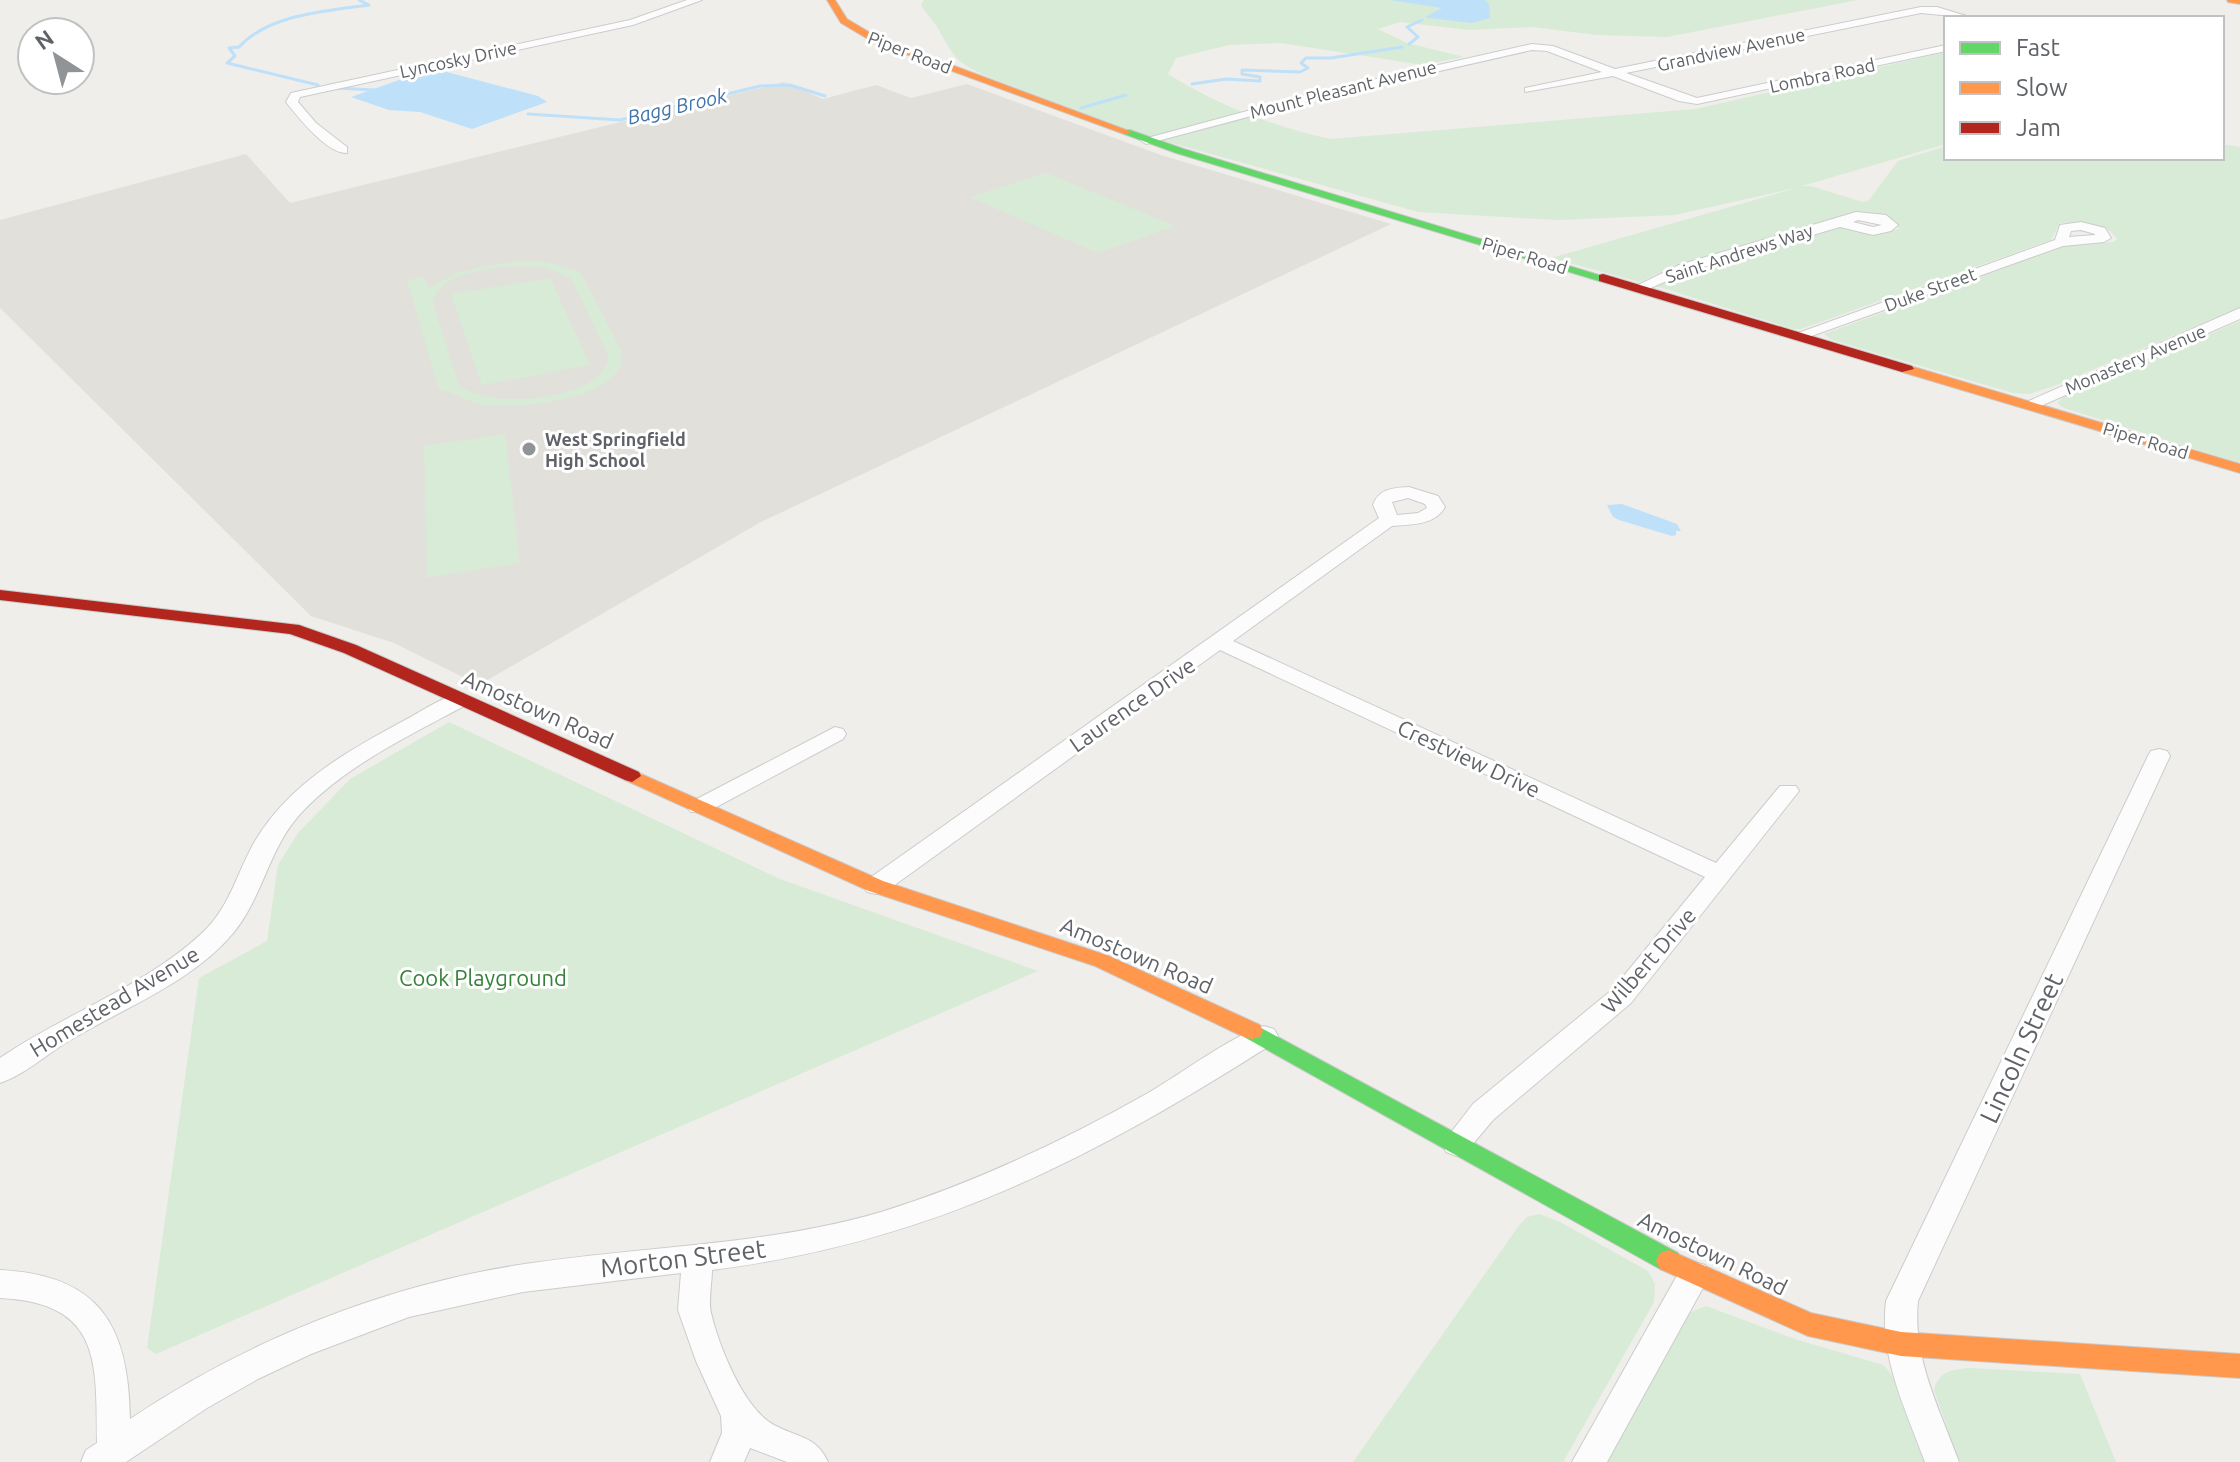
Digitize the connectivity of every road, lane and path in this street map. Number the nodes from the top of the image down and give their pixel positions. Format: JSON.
{"nodes":[{"id":1,"x":697,"y":0,"type":"edge"},
{"id":2,"x":831,"y":0,"type":"edge"},
{"id":3,"x":2231,"y":0,"type":"edge"},
{"id":4,"x":2240,"y":2,"type":"edge"},
{"id":5,"x":1960,"y":16,"type":"edge"},
{"id":6,"x":1944,"y":48,"type":"edge"},
{"id":7,"x":1616,"y":73,"type":"junction"},
{"id":8,"x":1529,"y":90,"type":"dead end"},
{"id":9,"x":1146,"y":140,"type":"junction"},
{"id":10,"x":343,"y":150,"type":"dead end"},
{"id":11,"x":1840,"y":223,"type":"dead end"},
{"id":12,"x":2061,"y":242,"type":"dead end"},
{"id":13,"x":1639,"y":288,"type":"junction"},
{"id":14,"x":2240,"y":313,"type":"edge"},
{"id":15,"x":1798,"y":336,"type":"junction"},
{"id":16,"x":2030,"y":404,"type":"junction"},
{"id":17,"x":2240,"y":469,"type":"edge"},
{"id":18,"x":1387,"y":521,"type":"dead end"},
{"id":19,"x":0,"y":595,"type":"edge"},
{"id":20,"x":1219,"y":642,"type":"junction"},
{"id":21,"x":458,"y":700,"type":"junction"},
{"id":22,"x":835,"y":734,"type":"dead end"},
{"id":23,"x":2159,"y":756,"type":"dead end"},
{"id":24,"x":1788,"y":791,"type":"dead end"},
{"id":25,"x":699,"y":807,"type":"junction"},
{"id":26,"x":1719,"y":874,"type":"junction"},
{"id":27,"x":876,"y":886,"type":"junction"},
{"id":28,"x":1264,"y":1036,"type":"junction"},
{"id":29,"x":0,"y":1072,"type":"edge"},
{"id":30,"x":1456,"y":1144,"type":"junction"},
{"id":31,"x":698,"y":1256,"type":"junction"},
{"id":32,"x":1694,"y":1275,"type":"junction"},
{"id":33,"x":0,"y":1284,"type":"edge"},
{"id":34,"x":1901,"y":1344,"type":"junction"},
{"id":35,"x":2240,"y":1366,"type":"edge"},
{"id":36,"x":738,"y":1415,"type":"junction"},
{"id":37,"x":106,"y":1456,"type":"edge"},
{"id":38,"x":727,"y":1462,"type":"edge"},
{"id":39,"x":811,"y":1462,"type":"edge"},
{"id":40,"x":1589,"y":1462,"type":"edge"},
{"id":41,"x":1942,"y":1462,"type":"edge"}],
"edges":[{"from":1,"to":10,"type":"street","name":"Lyncosky Drive"},
{"from":2,"to":9,"type":"main road","name":"Piper Road"},
{"from":3,"to":4,"type":"main road"},
{"from":5,"to":7,"type":"street","name":"Grandview Avenue"},
{"from":6,"to":7,"type":"street","name":"Lombra Road"},
{"from":7,"to":8,"type":"street","name":"Grandview Avenue"},
{"from":7,"to":9,"type":"street","name":"Mount Pleasant Avenue"},
{"from":9,"to":13,"type":"main road","name":"Piper Road"},
{"from":11,"to":13,"type":"street","name":"Saint Andrews Way"},
{"from":12,"to":15,"type":"street","name":"Duke Street"},
{"from":13,"to":15,"type":"main road","name":"Piper Road"},
{"from":14,"to":16,"type":"street","name":"Monastery Avenue"},
{"from":15,"to":16,"type":"main road","name":"Piper Road"},
{"from":16,"to":17,"type":"main road","name":"Piper Road"},
{"from":18,"to":20,"type":"street","name":"Laurence Drive"},
{"from":19,"to":21,"type":"main road","name":"Amostown Road"},
{"from":20,"to":26,"type":"street","name":"Crestview Drive"},
{"from":20,"to":27,"type":"street","name":"Laurence Drive"},
{"from":21,"to":25,"type":"main road","name":"Amostown Road"},
{"from":21,"to":29,"type":"street","name":"Homestead Avenue"},
{"from":22,"to":25,"type":"street"},
{"from":23,"to":34,"type":"street","name":"Lincoln Street"},
{"from":24,"to":26,"type":"street","name":"Wilbert Drive"},
{"from":25,"to":27,"type":"main road","name":"Amostown Road"},
{"from":26,"to":30,"type":"street","name":"Wilbert Drive"},
{"from":27,"to":28,"type":"main road","name":"Amostown Road"},
{"from":28,"to":30,"type":"main road","name":"Amostown Road"},
{"from":28,"to":31,"type":"street","name":"Morton Street"},
{"from":30,"to":32,"type":"main road","name":"Amostown Road"},
{"from":31,"to":36,"type":"street"},
{"from":31,"to":37,"type":"street","name":"Morton Street"},
{"from":32,"to":34,"type":"main road","name":"Amostown Road"},
{"from":32,"to":40,"type":"street"},
{"from":33,"to":37,"type":"street"},
{"from":34,"to":35,"type":"main road","name":"Amostown Road"},
{"from":34,"to":41,"type":"street","name":"Lincoln Street"},
{"from":36,"to":38,"type":"street"},
{"from":36,"to":39,"type":"street"}]}
